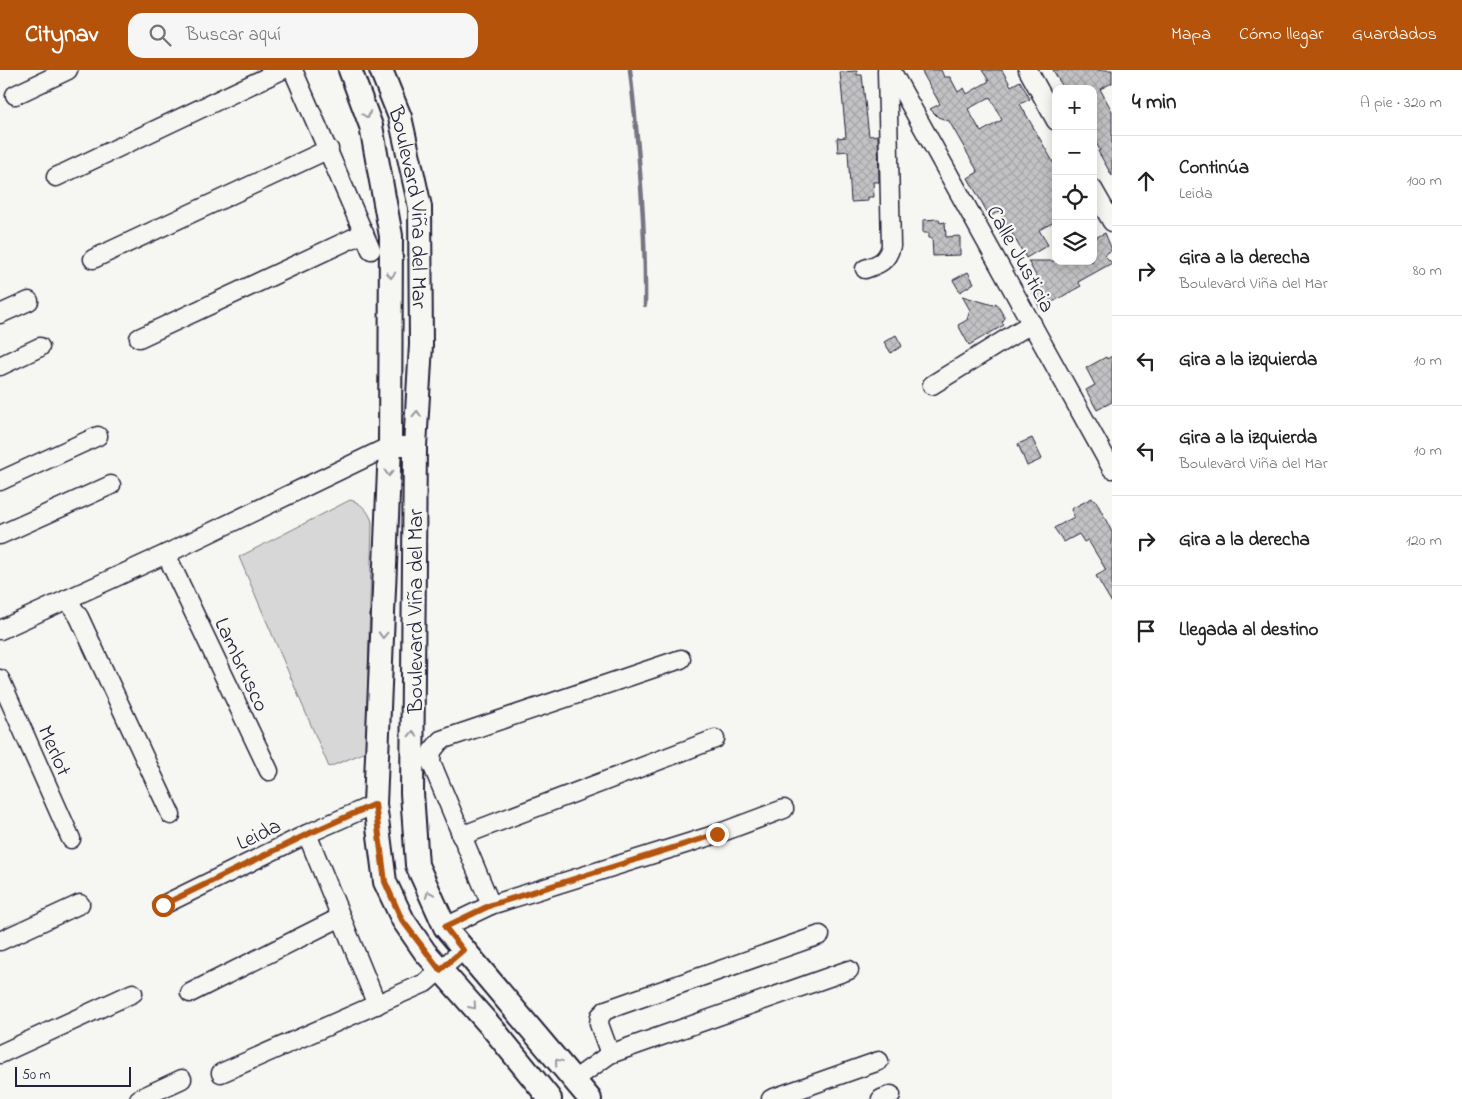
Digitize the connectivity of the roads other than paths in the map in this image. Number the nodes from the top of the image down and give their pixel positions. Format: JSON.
{"nodes":[{"id":1,"x":68,"y":70,"type":"edge"},
{"id":2,"x":282,"y":70,"type":"edge"},
{"id":3,"x":293,"y":70,"type":"edge"},
{"id":4,"x":350,"y":70,"type":"edge"},
{"id":5,"x":381,"y":70,"type":"edge"},
{"id":6,"x":887,"y":70,"type":"edge"},
{"id":7,"x":891,"y":70,"type":"edge"},
{"id":8,"x":1028,"y":70,"type":"edge"},
{"id":9,"x":15,"y":95,"type":"dead end"},
{"id":10,"x":1052,"y":114,"type":"edge"},
{"id":11,"x":329,"y":149,"type":"junction"},
{"id":12,"x":56,"y":177,"type":"dead end"},
{"id":13,"x":1097,"y":196,"type":"edge"},
{"id":14,"x":1112,"y":222,"type":"edge"},
{"id":15,"x":364,"y":232,"type":"junction"},
{"id":16,"x":371,"y":250,"type":"dead end"},
{"id":17,"x":93,"y":259,"type":"dead end"},
{"id":18,"x":865,"y":270,"type":"dead end"},
{"id":19,"x":29,"y":301,"type":"dead end"},
{"id":20,"x":0,"y":314,"type":"edge"},
{"id":21,"x":1032,"y":322,"type":"junction"},
{"id":22,"x":139,"y":338,"type":"dead end"},
{"id":23,"x":40,"y":347,"type":"dead end"},
{"id":24,"x":0,"y":366,"type":"edge"},
{"id":25,"x":932,"y":385,"type":"dead end"},
{"id":26,"x":98,"y":436,"type":"dead end"},
{"id":27,"x":390,"y":446,"type":"junction"},
{"id":28,"x":415,"y":446,"type":"junction"},
{"id":29,"x":1112,"y":469,"type":"edge"},
{"id":30,"x":0,"y":481,"type":"edge"},
{"id":31,"x":111,"y":485,"type":"dead end"},
{"id":32,"x":0,"y":536,"type":"edge"},
{"id":33,"x":166,"y":554,"type":"junction"},
{"id":34,"x":67,"y":599,"type":"junction"},
{"id":35,"x":0,"y":630,"type":"edge"},
{"id":36,"x":681,"y":659,"type":"dead end"},
{"id":37,"x":0,"y":679,"type":"edge"},
{"id":38,"x":715,"y":739,"type":"dead end"},
{"id":39,"x":269,"y":771,"type":"dead end"},
{"id":40,"x":375,"y":804,"type":"junction"},
{"id":41,"x":784,"y":809,"type":"dead end"},
{"id":42,"x":171,"y":815,"type":"dead end"},
{"id":43,"x":308,"y":834,"type":"junction"},
{"id":44,"x":461,"y":836,"type":"junction"},
{"id":45,"x":71,"y":839,"type":"dead end"},
{"id":46,"x":80,"y":904,"type":"dead end"},
{"id":47,"x":163,"y":905,"type":"dead end"},
{"id":48,"x":491,"y":905,"type":"junction"},
{"id":49,"x":341,"y":917,"type":"junction"},
{"id":50,"x":445,"y":927,"type":"junction"},
{"id":51,"x":820,"y":935,"type":"dead end"},
{"id":52,"x":0,"y":941,"type":"edge"},
{"id":53,"x":463,"y":950,"type":"junction"},
{"id":54,"x":440,"y":970,"type":"junction"},
{"id":55,"x":849,"y":970,"type":"dead end"},
{"id":56,"x":133,"y":993,"type":"dead end"},
{"id":57,"x":190,"y":993,"type":"dead end"},
{"id":58,"x":377,"y":1005,"type":"junction"},
{"id":59,"x":0,"y":1054,"type":"edge"},
{"id":60,"x":610,"y":1054,"type":"junction"},
{"id":61,"x":879,"y":1061,"type":"dead end"},
{"id":62,"x":221,"y":1073,"type":"dead end"},
{"id":63,"x":182,"y":1079,"type":"dead end"},
{"id":64,"x":574,"y":1080,"type":"junction"},
{"id":65,"x":139,"y":1099,"type":"edge"},
{"id":66,"x":550,"y":1099,"type":"edge"},
{"id":67,"x":590,"y":1099,"type":"edge"},
{"id":68,"x":771,"y":1099,"type":"edge"}],
"edges":[{"from":1,"to":9,"type":"street"},
{"from":2,"to":12,"type":"street"},
{"from":3,"to":11,"type":"street"},
{"from":4,"to":27,"type":"street","name":"Boulevard Viña del Mar","one_way":true},
{"from":28,"to":5,"type":"street","name":"Boulevard Viña del Mar","one_way":true},
{"from":6,"to":18,"type":"street"},
{"from":7,"to":21,"type":"street","name":"Calle Justicia"},
{"from":8,"to":10,"type":"street"},
{"from":11,"to":15,"type":"street"},
{"from":11,"to":17,"type":"street"},
{"from":13,"to":14,"type":"street"},
{"from":15,"to":16,"type":"street"},
{"from":15,"to":22,"type":"street"},
{"from":19,"to":20,"type":"street"},
{"from":21,"to":25,"type":"street"},
{"from":21,"to":29,"type":"street","name":"Calle Justicia"},
{"from":23,"to":24,"type":"street"},
{"from":26,"to":30,"type":"street"},
{"from":27,"to":28,"type":"street"},
{"from":27,"to":33,"type":"street"},
{"from":27,"to":40,"type":"street","name":"Boulevard Viña del Mar","one_way":true},
{"from":50,"to":28,"type":"street","name":"Boulevard Viña del Mar","one_way":true},
{"from":31,"to":32,"type":"street"},
{"from":33,"to":34,"type":"street"},
{"from":33,"to":39,"type":"street","name":"Lambrusco"},
{"from":34,"to":35,"type":"street"},
{"from":34,"to":42,"type":"street"},
{"from":36,"to":44,"type":"street"},
{"from":37,"to":45,"type":"street","name":"Merlot"},
{"from":38,"to":44,"type":"street"},
{"from":40,"to":43,"type":"street","name":"Leida"},
{"from":40,"to":54,"type":"street","name":"Boulevard Viña del Mar"},
{"from":41,"to":48,"type":"street"},
{"from":43,"to":47,"type":"street","name":"Leida"},
{"from":43,"to":49,"type":"street"},
{"from":44,"to":48,"type":"street"},
{"from":46,"to":52,"type":"street"},
{"from":48,"to":50,"type":"street"},
{"from":49,"to":57,"type":"street"},
{"from":49,"to":58,"type":"street"},
{"from":50,"to":53,"type":"street","name":"Boulevard Viña del Mar"},
{"from":51,"to":60,"type":"street"},
{"from":53,"to":54,"type":"street"},
{"from":64,"to":53,"type":"street","name":"Boulevard Viña del Mar","one_way":true},
{"from":54,"to":58,"type":"street"},
{"from":54,"to":66,"type":"street","name":"Boulevard Viña del Mar","one_way":true},
{"from":55,"to":60,"type":"street"},
{"from":56,"to":59,"type":"street"},
{"from":58,"to":62,"type":"street"},
{"from":60,"to":64,"type":"street"},
{"from":61,"to":68,"type":"street"},
{"from":63,"to":65,"type":"street"},
{"from":64,"to":67,"type":"street","name":"Boulevard Viña del Mar"}]}
